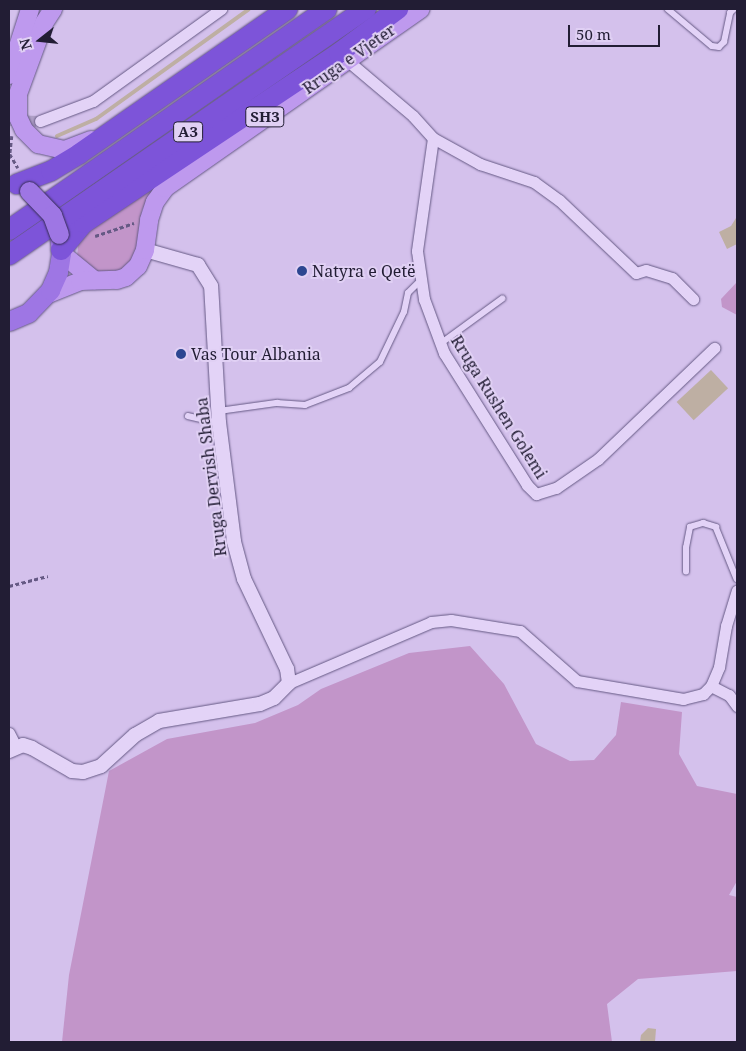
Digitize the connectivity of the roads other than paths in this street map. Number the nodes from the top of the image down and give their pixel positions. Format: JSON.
{"nodes":[{"id":1,"x":30,"y":9,"type":"edge"},
{"id":2,"x":53,"y":9,"type":"edge"},
{"id":3,"x":221,"y":9,"type":"edge"},
{"id":4,"x":288,"y":9,"type":"edge"},
{"id":5,"x":327,"y":9,"type":"edge"},
{"id":6,"x":366,"y":9,"type":"edge"},
{"id":7,"x":398,"y":9,"type":"edge"},
{"id":8,"x":420,"y":9,"type":"edge"},
{"id":9,"x":668,"y":9,"type":"edge"},
{"id":10,"x":734,"y":9,"type":"edge"},
{"id":11,"x":348,"y":61,"type":"junction"},
{"id":12,"x":9,"y":75,"type":"edge"},
{"id":13,"x":18,"y":96,"type":"junction"},
{"id":14,"x":9,"y":119,"type":"edge"},
{"id":15,"x":40,"y":121,"type":"tunnel mouth"},
{"id":16,"x":101,"y":136,"type":"junction"},
{"id":17,"x":432,"y":138,"type":"junction"},
{"id":18,"x":15,"y":182,"type":"edge"},
{"id":19,"x":9,"y":230,"type":"edge"},
{"id":20,"x":61,"y":246,"type":"junction"},
{"id":21,"x":145,"y":250,"type":"junction"},
{"id":22,"x":9,"y":255,"type":"edge"},
{"id":23,"x":94,"y":280,"type":"junction"},
{"id":24,"x":420,"y":281,"type":"junction"},
{"id":25,"x":46,"y":295,"type":"junction"},
{"id":26,"x":502,"y":299,"type":"dead end"},
{"id":27,"x":693,"y":299,"type":"dead end"},
{"id":28,"x":9,"y":321,"type":"edge"},
{"id":29,"x":440,"y":344,"type":"junction"},
{"id":30,"x":714,"y":348,"type":"dead end"},
{"id":31,"x":188,"y":416,"type":"dead end"},
{"id":32,"x":219,"y":417,"type":"junction"},
{"id":33,"x":686,"y":572,"type":"dead end"},
{"id":34,"x":737,"y":579,"type":"edge"},
{"id":35,"x":737,"y":591,"type":"edge"},
{"id":36,"x":289,"y":683,"type":"junction"},
{"id":37,"x":711,"y":686,"type":"junction"},
{"id":38,"x":737,"y":706,"type":"edge"},
{"id":39,"x":9,"y":733,"type":"edge"},
{"id":40,"x":12,"y":749,"type":"edge"}],
"edges":[{"from":1,"to":12,"type":"main road"},
{"from":2,"to":13,"type":"main road"},
{"from":3,"to":15,"type":"street"},
{"from":4,"to":16,"type":"highway"},
{"from":5,"to":19,"type":"highway","number":"A3"},
{"from":6,"to":22,"type":"highway","number":"A3"},
{"from":7,"to":20,"type":"highway"},
{"from":8,"to":11,"type":"main road","name":"Rruga e Vjeter","number":"SH3"},
{"from":9,"to":10,"type":"lane"},
{"from":11,"to":17,"type":"street"},
{"from":11,"to":21,"type":"main road","name":"Rruga e Vjeter","number":"SH3"},
{"from":13,"to":14,"type":"main road"},
{"from":13,"to":16,"type":"main road"},
{"from":16,"to":18,"type":"highway"},
{"from":17,"to":24,"type":"street","name":"Rruga Rushen Golemi"},
{"from":17,"to":27,"type":"street"},
{"from":18,"to":20,"type":"highway","bridge":true},
{"from":20,"to":23,"type":"main road"},
{"from":20,"to":25,"type":"highway"},
{"from":21,"to":23,"type":"main road","name":"Rruga e Vjeter","number":"SH3"},
{"from":21,"to":32,"type":"street","name":"Rruga Dervish Shaba"},
{"from":23,"to":25,"type":"main road","name":"Rruga e Vjeter","number":"SH3"},
{"from":24,"to":29,"type":"street","name":"Rruga Rushen Golemi"},
{"from":24,"to":32,"type":"lane"},
{"from":25,"to":28,"type":"highway"},
{"from":26,"to":29,"type":"lane"},
{"from":29,"to":30,"type":"street","name":"Rruga Rushen Golemi"},
{"from":31,"to":32,"type":"lane"},
{"from":32,"to":36,"type":"street","name":"Rruga Dervish Shaba"},
{"from":33,"to":34,"type":"lane"},
{"from":35,"to":37,"type":"street"},
{"from":36,"to":37,"type":"street"},
{"from":36,"to":40,"type":"street"},
{"from":37,"to":38,"type":"street"},
{"from":39,"to":40,"type":"street"}]}
